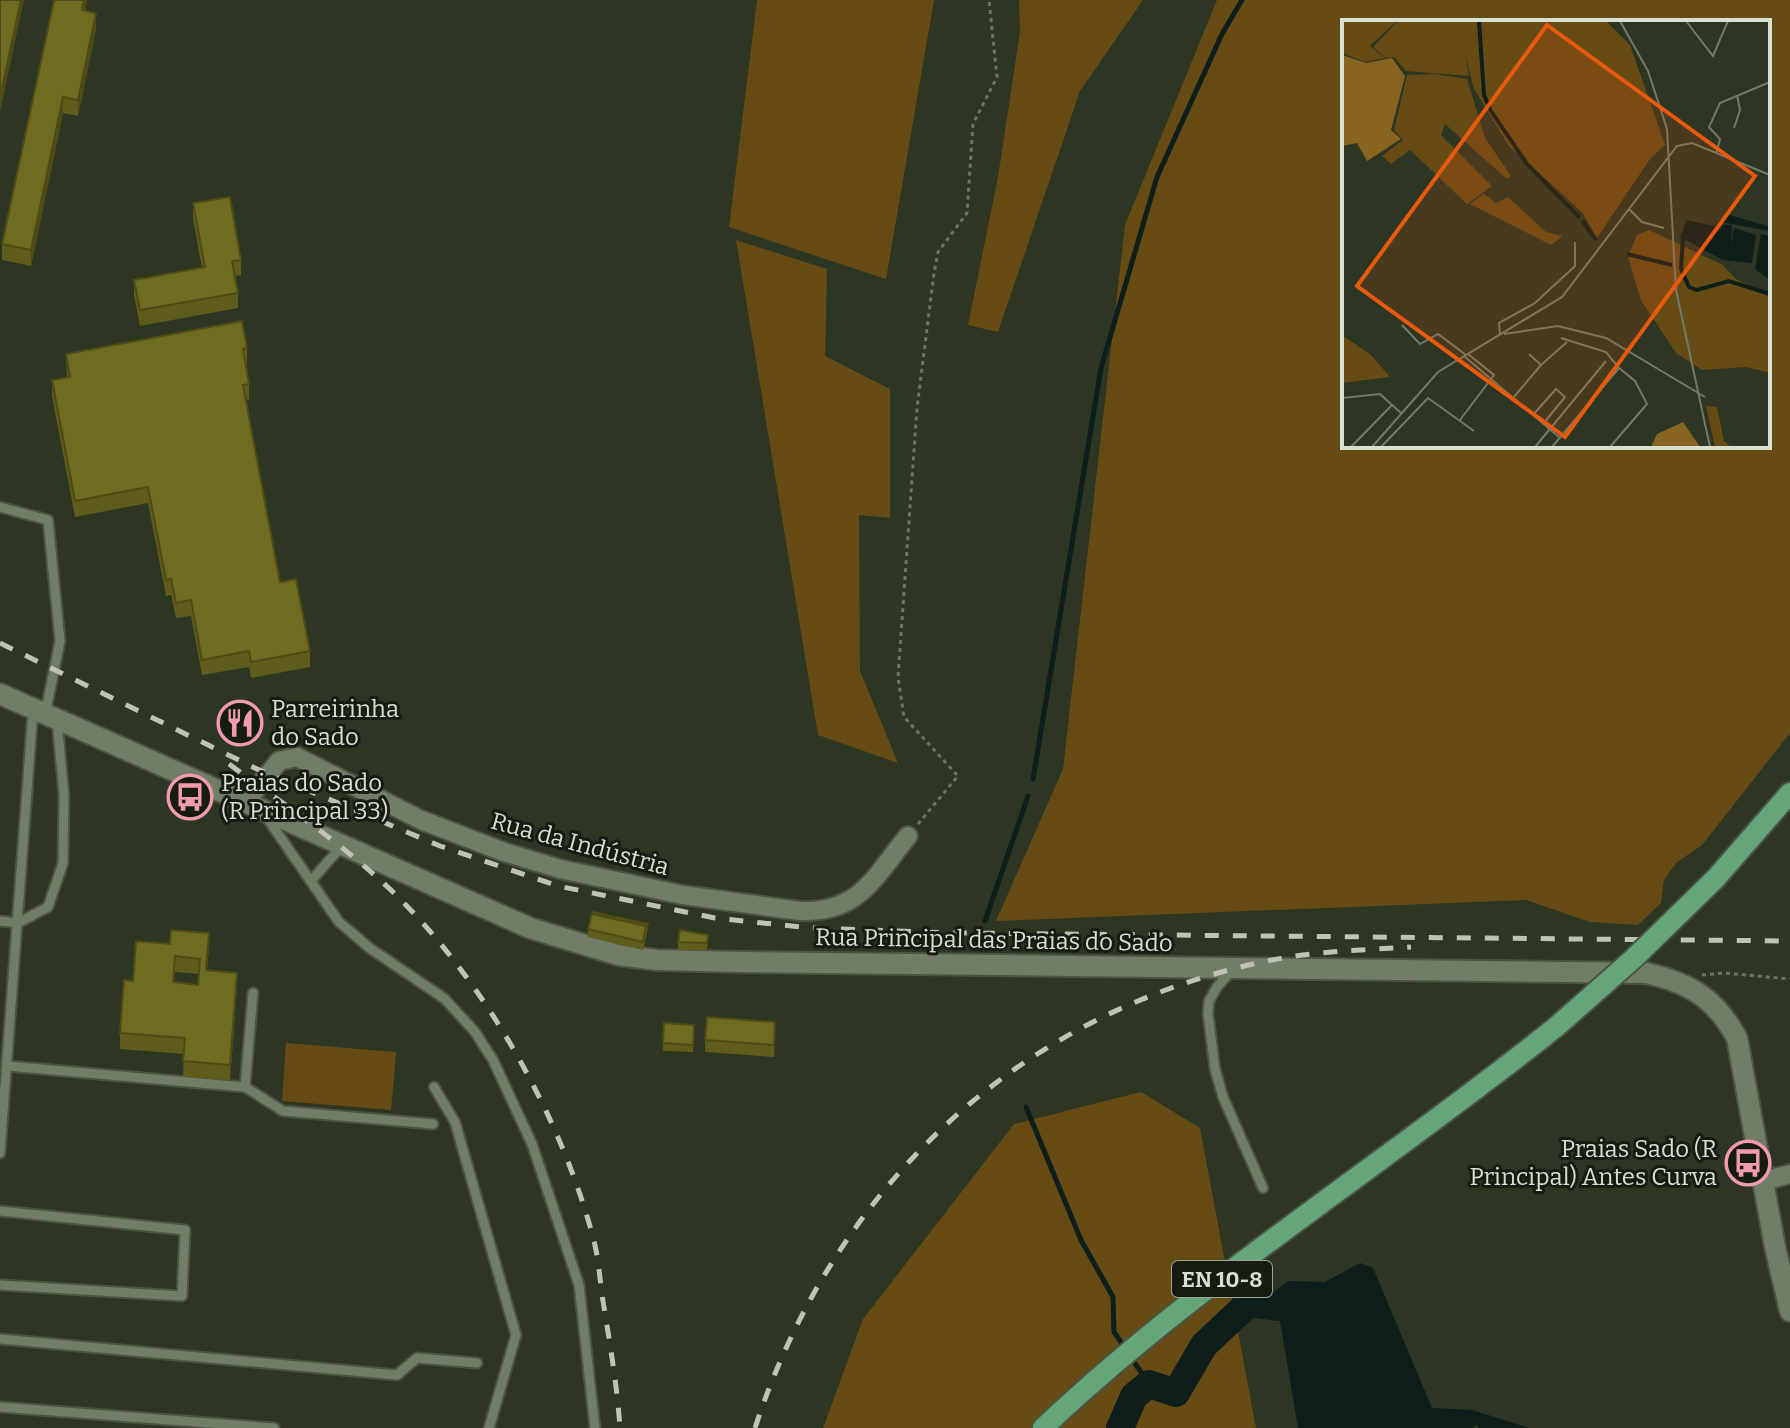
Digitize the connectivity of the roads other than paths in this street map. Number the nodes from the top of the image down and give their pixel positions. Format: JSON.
{"nodes":[{"id":1,"x":0,"y":507,"type":"edge"},
{"id":2,"x":0,"y":694,"type":"edge"},
{"id":3,"x":45,"y":715,"type":"junction"},
{"id":4,"x":1790,"y":793,"type":"edge"},
{"id":5,"x":253,"y":806,"type":"junction"},
{"id":6,"x":908,"y":836,"type":"road end"},
{"id":7,"x":341,"y":847,"type":"junction"},
{"id":8,"x":311,"y":881,"type":"junction"},
{"id":9,"x":0,"y":921,"type":"edge"},
{"id":10,"x":18,"y":923,"type":"junction"},
{"id":11,"x":1233,"y":969,"type":"junction"},
{"id":12,"x":253,"y":993,"type":"dead end"},
{"id":13,"x":7,"y":1066,"type":"junction"},
{"id":14,"x":245,"y":1087,"type":"junction"},
{"id":15,"x":434,"y":1087,"type":"dead end"},
{"id":16,"x":433,"y":1124,"type":"dead end"},
{"id":17,"x":0,"y":1153,"type":"edge"},
{"id":18,"x":1790,"y":1174,"type":"edge"},
{"id":19,"x":1763,"y":1181,"type":"junction"},
{"id":20,"x":1263,"y":1188,"type":"dead end"},
{"id":21,"x":0,"y":1211,"type":"edge"},
{"id":22,"x":0,"y":1285,"type":"edge"},
{"id":23,"x":1790,"y":1311,"type":"edge"},
{"id":24,"x":0,"y":1339,"type":"edge"},
{"id":25,"x":477,"y":1363,"type":"dead end"},
{"id":26,"x":0,"y":1407,"type":"edge"},
{"id":27,"x":274,"y":1428,"type":"edge"},
{"id":28,"x":489,"y":1428,"type":"edge"},
{"id":29,"x":595,"y":1428,"type":"edge"},
{"id":30,"x":1043,"y":1428,"type":"edge"}],
"edges":[{"from":1,"to":3,"type":"lane"},
{"from":2,"to":3,"type":"street","name":"Rua Principal das Praias do Sado"},
{"from":3,"to":5,"type":"street","name":"Rua Principal das Praias do Sado"},
{"from":3,"to":10,"type":"lane"},
{"from":3,"to":10,"type":"lane"},
{"from":4,"to":30,"type":"main road","number":"EN 10-8","bridge":true},
{"from":5,"to":6,"type":"street","name":"Rua da Indústria"},
{"from":5,"to":7,"type":"street","name":"Rua Principal das Praias do Sado"},
{"from":5,"to":8,"type":"lane"},
{"from":7,"to":8,"type":"lane"},
{"from":7,"to":11,"type":"street","name":"Rua Principal das Praias do Sado"},
{"from":8,"to":29,"type":"lane"},
{"from":9,"to":10,"type":"lane"},
{"from":10,"to":13,"type":"lane"},
{"from":11,"to":19,"type":"street","name":"Rua Principal das Praias do Sado"},
{"from":11,"to":20,"type":"lane"},
{"from":12,"to":14,"type":"lane"},
{"from":13,"to":14,"type":"lane"},
{"from":13,"to":17,"type":"lane"},
{"from":14,"to":16,"type":"lane"},
{"from":15,"to":28,"type":"lane"},
{"from":18,"to":19,"type":"street"},
{"from":19,"to":23,"type":"street","name":"Rua Principal das Praias do Sado"},
{"from":21,"to":22,"type":"lane"},
{"from":24,"to":25,"type":"lane"},
{"from":26,"to":27,"type":"lane"}]}
